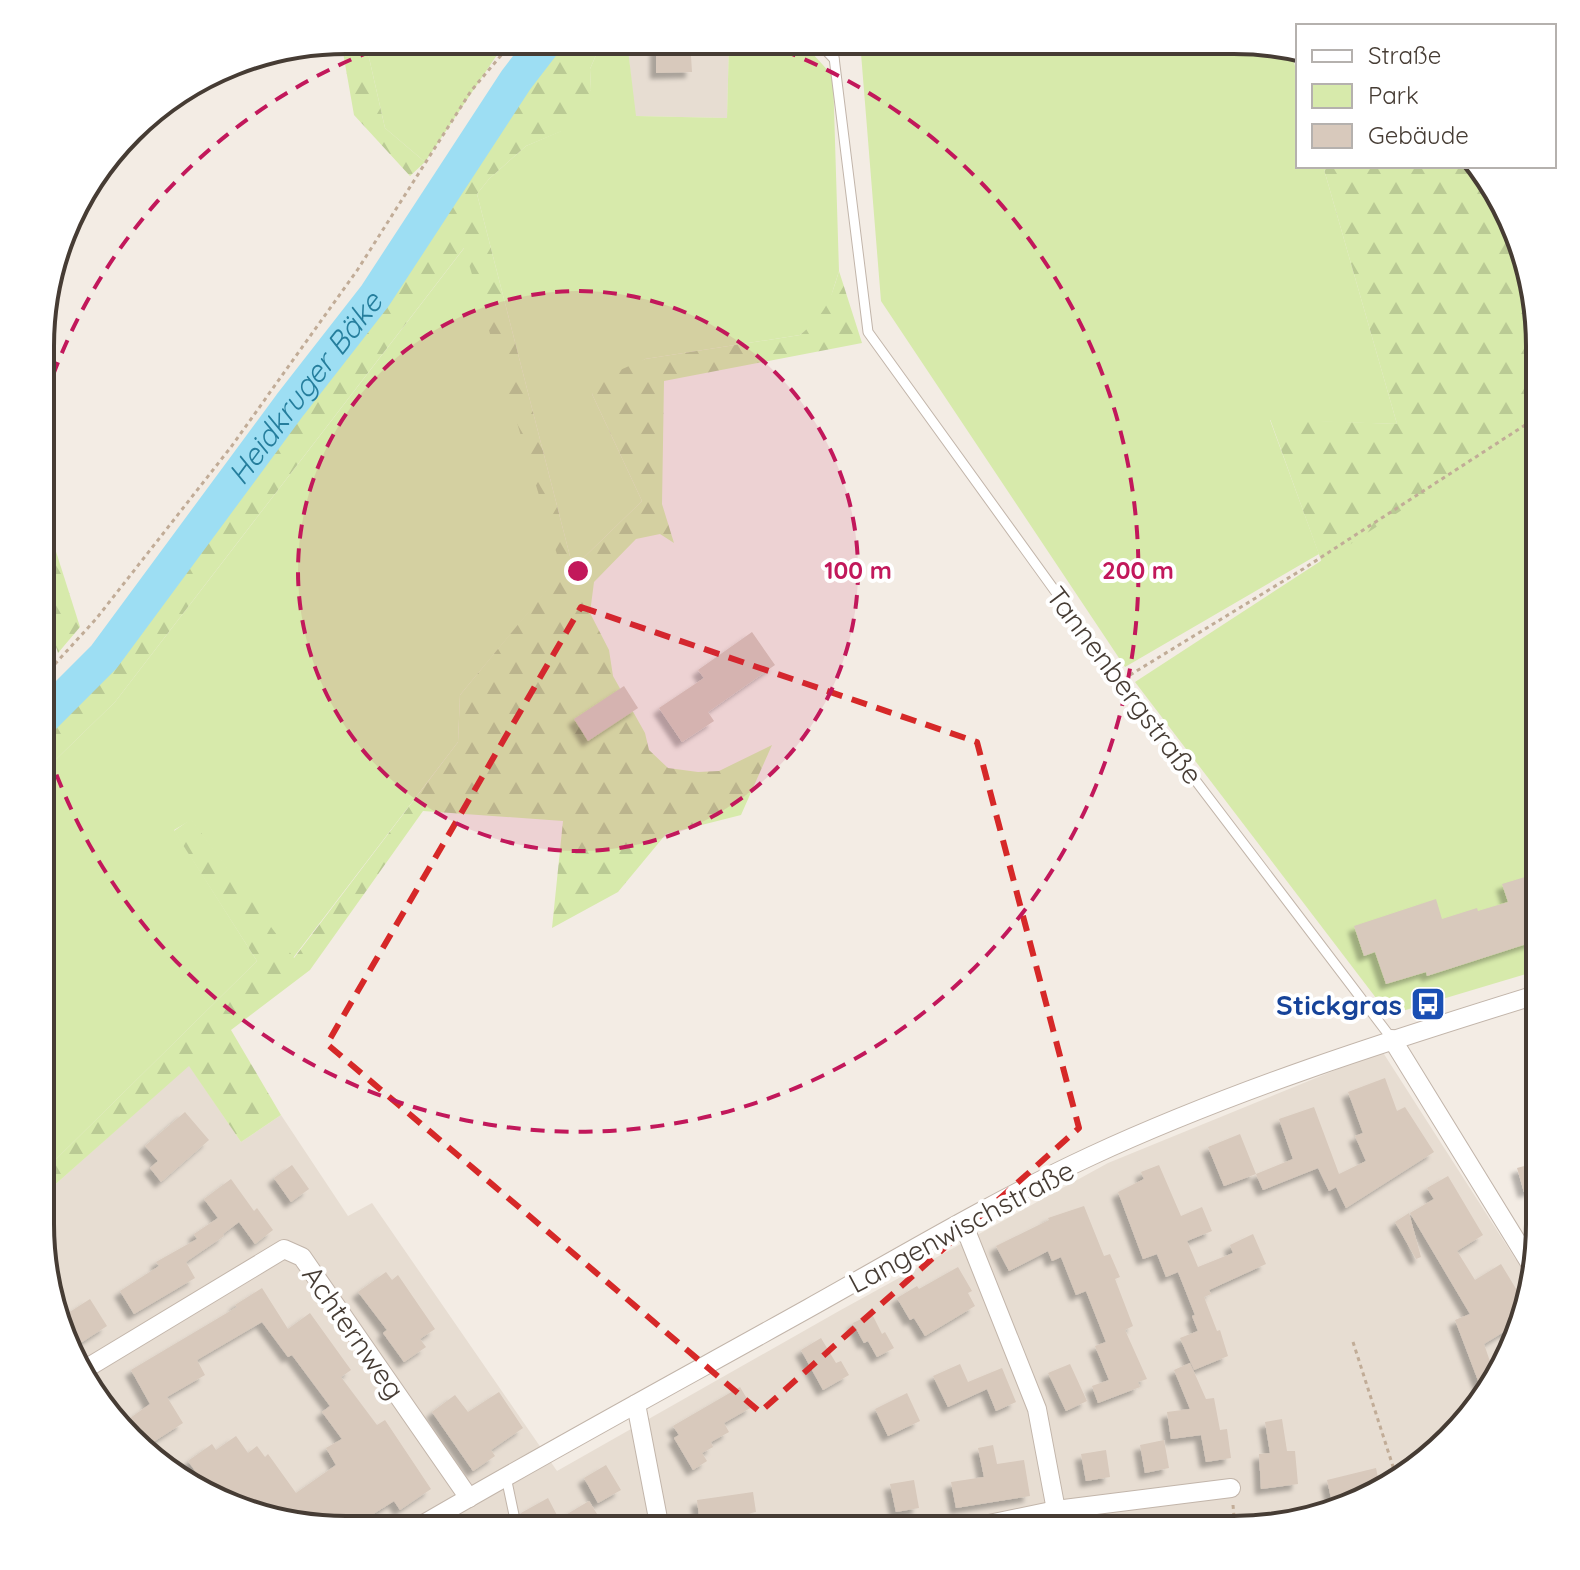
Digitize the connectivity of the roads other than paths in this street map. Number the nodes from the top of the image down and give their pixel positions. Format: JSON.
{"nodes":[{"id":1,"x":829,"y":54,"type":"edge"},
{"id":2,"x":833,"y":54,"type":"edge"},
{"id":3,"x":834,"y":59,"type":"junction"},
{"id":4,"x":1526,"y":998,"type":"edge"},
{"id":5,"x":1392,"y":1039,"type":"junction"},
{"id":6,"x":963,"y":1223,"type":"junction"},
{"id":7,"x":1524,"y":1253,"type":"edge"},
{"id":8,"x":91,"y":1366,"type":"edge"},
{"id":9,"x":636,"y":1404,"type":"junction"},
{"id":10,"x":506,"y":1477,"type":"junction"},
{"id":11,"x":1231,"y":1488,"type":"road end"},
{"id":12,"x":469,"y":1498,"type":"junction"},
{"id":13,"x":1056,"y":1510,"type":"junction"},
{"id":14,"x":438,"y":1516,"type":"edge"},
{"id":15,"x":514,"y":1516,"type":"edge"},
{"id":16,"x":658,"y":1516,"type":"edge"},
{"id":17,"x":1027,"y":1516,"type":"edge"}],
"edges":[{"from":1,"to":3,"type":"lane"},
{"from":2,"to":3,"type":"lane","name":"Tannenbergstraße"},
{"from":3,"to":5,"type":"lane","name":"Tannenbergstraße"},
{"from":4,"to":5,"type":"street","name":"Langenwischstraße"},
{"from":5,"to":6,"type":"street","name":"Langenwischstraße"},
{"from":5,"to":7,"type":"street","name":"Tannenbergstraße"},
{"from":6,"to":9,"type":"street","name":"Langenwischstraße"},
{"from":6,"to":13,"type":"street"},
{"from":8,"to":12,"type":"street","name":"Achternweg"},
{"from":9,"to":10,"type":"street","name":"Langenwischstraße"},
{"from":9,"to":16,"type":"street"},
{"from":10,"to":12,"type":"street","name":"Langenwischstraße"},
{"from":10,"to":15,"type":"lane"},
{"from":11,"to":13,"type":"street"},
{"from":12,"to":14,"type":"street","name":"Langenwischstraße"},
{"from":13,"to":17,"type":"street"}]}
